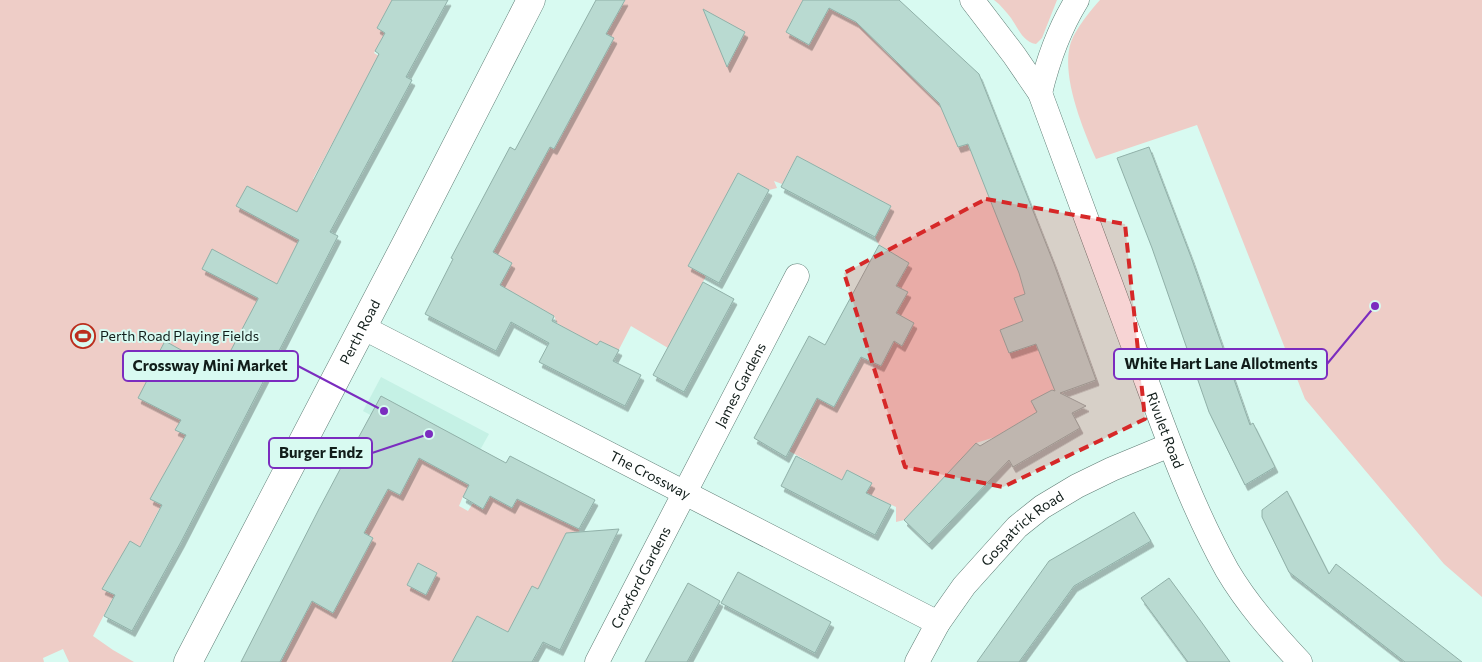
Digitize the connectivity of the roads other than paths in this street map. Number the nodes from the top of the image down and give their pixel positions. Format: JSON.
{"nodes":[{"id":1,"x":531,"y":0,"type":"edge"},
{"id":2,"x":972,"y":0,"type":"edge"},
{"id":3,"x":1077,"y":0,"type":"edge"},
{"id":4,"x":1040,"y":93,"type":"junction"},
{"id":5,"x":797,"y":276,"type":"dead end"},
{"id":6,"x":362,"y":327,"type":"junction"},
{"id":7,"x":1170,"y":445,"type":"junction"},
{"id":8,"x":684,"y":493,"type":"junction"},
{"id":9,"x":938,"y":624,"type":"junction"},
{"id":10,"x":188,"y":662,"type":"edge"},
{"id":11,"x":597,"y":662,"type":"edge"},
{"id":12,"x":917,"y":662,"type":"edge"},
{"id":13,"x":1300,"y":662,"type":"edge"}],
"edges":[{"from":1,"to":6,"type":"street","name":"Perth Road"},
{"from":2,"to":4,"type":"street","name":"Rivulet Road"},
{"from":3,"to":4,"type":"street"},
{"from":4,"to":7,"type":"street","name":"Rivulet Road"},
{"from":5,"to":8,"type":"street","name":"James Gardens"},
{"from":6,"to":8,"type":"street","name":"The Crossway"},
{"from":6,"to":10,"type":"street","name":"Perth Road"},
{"from":7,"to":9,"type":"street","name":"Gospatrick Road"},
{"from":7,"to":13,"type":"street","name":"Rivulet Road"},
{"from":8,"to":9,"type":"street","name":"The Crossway"},
{"from":8,"to":11,"type":"street","name":"Croxford Gardens"},
{"from":9,"to":12,"type":"street","name":"Gospatrick Road"}]}
